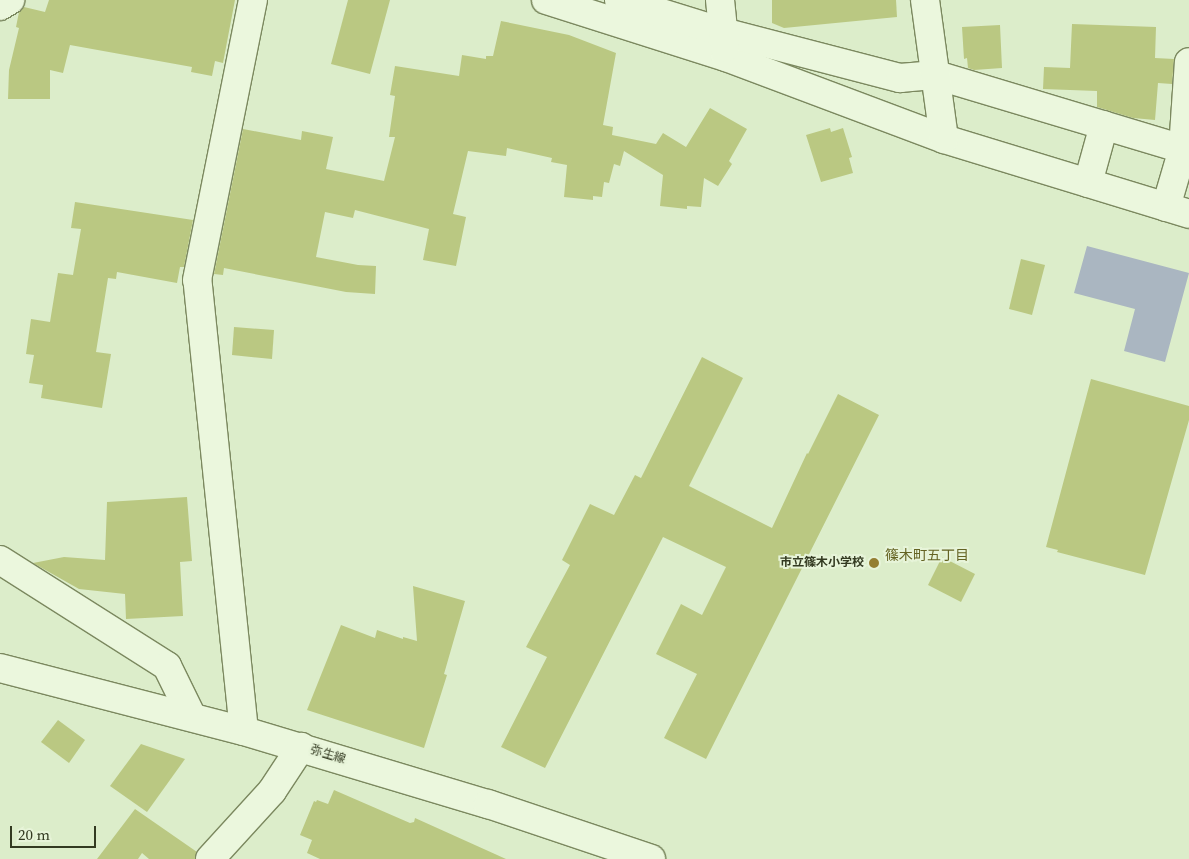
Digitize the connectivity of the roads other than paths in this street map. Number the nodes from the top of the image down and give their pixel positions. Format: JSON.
{"nodes":[{"id":1,"x":10,"y":0,"type":"edge"},
{"id":2,"x":253,"y":0,"type":"edge"},
{"id":3,"x":546,"y":0,"type":"edge"},
{"id":4,"x":619,"y":0,"type":"edge"},
{"id":5,"x":720,"y":0,"type":"edge"},
{"id":6,"x":925,"y":0,"type":"edge"},
{"id":7,"x":0,"y":6,"type":"edge"},
{"id":8,"x":724,"y":44,"type":"junction"},
{"id":9,"x":1189,"y":62,"type":"edge"},
{"id":10,"x":936,"y":75,"type":"junction"},
{"id":11,"x":1104,"y":125,"type":"junction"},
{"id":12,"x":944,"y":138,"type":"junction"},
{"id":13,"x":1186,"y":150,"type":"edge"},
{"id":14,"x":1088,"y":183,"type":"junction"},
{"id":15,"x":1177,"y":210,"type":"edge"},
{"id":16,"x":7,"y":570,"type":"edge"},
{"id":17,"x":0,"y":668,"type":"edge"},
{"id":18,"x":192,"y":717,"type":"junction"},
{"id":19,"x":244,"y":730,"type":"junction"},
{"id":20,"x":301,"y":747,"type":"junction"},
{"id":21,"x":210,"y":859,"type":"edge"},
{"id":22,"x":651,"y":859,"type":"edge"}],
"edges":[{"from":1,"to":7,"type":"street"},
{"from":2,"to":19,"type":"street"},
{"from":3,"to":8,"type":"street"},
{"from":4,"to":8,"type":"street"},
{"from":5,"to":8,"type":"street"},
{"from":6,"to":10,"type":"street"},
{"from":8,"to":10,"type":"street"},
{"from":8,"to":12,"type":"street"},
{"from":9,"to":13,"type":"street"},
{"from":10,"to":11,"type":"street"},
{"from":10,"to":12,"type":"street"},
{"from":11,"to":13,"type":"street"},
{"from":11,"to":14,"type":"street"},
{"from":12,"to":14,"type":"street"},
{"from":13,"to":15,"type":"street"},
{"from":14,"to":15,"type":"street"},
{"from":16,"to":18,"type":"street"},
{"from":17,"to":18,"type":"street","name":"弥生線"},
{"from":18,"to":19,"type":"street","name":"弥生線"},
{"from":19,"to":20,"type":"street","name":"弥生線"},
{"from":20,"to":21,"type":"street"},
{"from":20,"to":22,"type":"street","name":"弥生線"}]}
